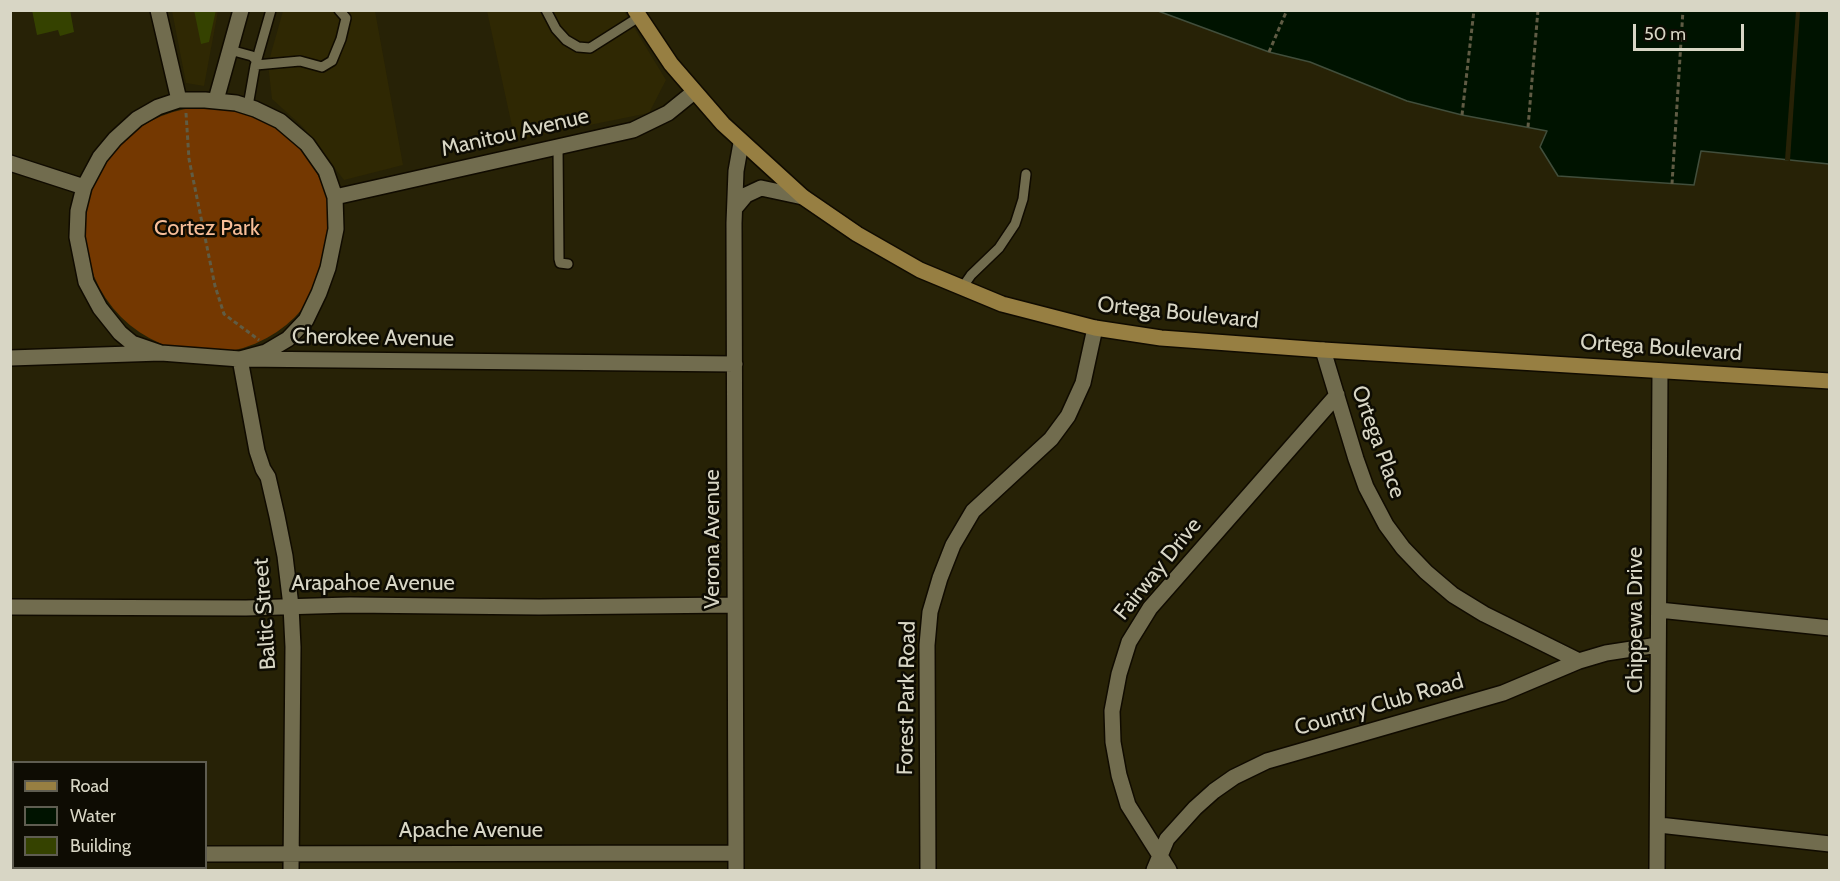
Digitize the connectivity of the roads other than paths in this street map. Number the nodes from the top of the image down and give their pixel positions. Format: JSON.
{"nodes":[{"id":1,"x":158,"y":10,"type":"edge"},
{"id":2,"x":241,"y":10,"type":"edge"},
{"id":3,"x":271,"y":10,"type":"edge"},
{"id":4,"x":339,"y":10,"type":"edge"},
{"id":5,"x":546,"y":10,"type":"edge"},
{"id":6,"x":637,"y":14,"type":"edge"},
{"id":7,"x":230,"y":50,"type":"junction"},
{"id":8,"x":256,"y":63,"type":"junction"},
{"id":9,"x":694,"y":92,"type":"junction"},
{"id":10,"x":216,"y":100,"type":"junction"},
{"id":11,"x":182,"y":103,"type":"junction"},
{"id":12,"x":249,"y":106,"type":"junction"},
{"id":13,"x":741,"y":143,"type":"junction"},
{"id":14,"x":558,"y":146,"type":"junction"},
{"id":15,"x":10,"y":163,"type":"edge"},
{"id":16,"x":1026,"y":174,"type":"dead end"},
{"id":17,"x":84,"y":187,"type":"junction"},
{"id":18,"x":803,"y":196,"type":"junction"},
{"id":19,"x":335,"y":197,"type":"junction"},
{"id":20,"x":735,"y":207,"type":"junction"},
{"id":21,"x":568,"y":264,"type":"dead end"},
{"id":22,"x":962,"y":288,"type":"junction"},
{"id":23,"x":1095,"y":328,"type":"junction"},
{"id":24,"x":1323,"y":350,"type":"junction"},
{"id":25,"x":162,"y":353,"type":"junction"},
{"id":26,"x":10,"y":358,"type":"edge"},
{"id":27,"x":240,"y":359,"type":"junction"},
{"id":28,"x":735,"y":364,"type":"junction"},
{"id":29,"x":1660,"y":370,"type":"junction"},
{"id":30,"x":1830,"y":381,"type":"edge"},
{"id":31,"x":1337,"y":395,"type":"junction"},
{"id":32,"x":735,"y":604,"type":"junction"},
{"id":33,"x":291,"y":606,"type":"junction"},
{"id":34,"x":10,"y":607,"type":"edge"},
{"id":35,"x":1659,"y":610,"type":"junction"},
{"id":36,"x":1830,"y":628,"type":"edge"},
{"id":37,"x":1658,"y":645,"type":"junction"},
{"id":38,"x":1579,"y":661,"type":"junction"},
{"id":39,"x":1659,"y":825,"type":"junction"},
{"id":40,"x":1830,"y":844,"type":"edge"},
{"id":41,"x":736,"y":853,"type":"junction"},
{"id":42,"x":207,"y":854,"type":"edge"},
{"id":43,"x":291,"y":854,"type":"junction"},
{"id":44,"x":1157,"y":863,"type":"edge"},
{"id":45,"x":291,"y":870,"type":"edge"},
{"id":46,"x":736,"y":870,"type":"edge"},
{"id":47,"x":928,"y":870,"type":"edge"},
{"id":48,"x":1169,"y":870,"type":"edge"},
{"id":49,"x":1657,"y":870,"type":"edge"}],
"edges":[{"from":1,"to":11,"type":"street"},
{"from":2,"to":7,"type":"street"},
{"from":3,"to":8,"type":"lane"},
{"from":4,"to":8,"type":"lane"},
{"from":5,"to":6,"type":"lane"},
{"from":6,"to":9,"type":"main road","name":"Ortega Boulevard"},
{"from":7,"to":8,"type":"lane"},
{"from":7,"to":10,"type":"street"},
{"from":8,"to":12,"type":"lane"},
{"from":9,"to":13,"type":"main road","name":"Ortega Boulevard"},
{"from":9,"to":14,"type":"street","name":"Manitou Avenue"},
{"from":10,"to":11,"type":"street"},
{"from":10,"to":12,"type":"street"},
{"from":11,"to":17,"type":"street"},
{"from":12,"to":19,"type":"street"},
{"from":13,"to":18,"type":"main road","name":"Ortega Boulevard"},
{"from":13,"to":20,"type":"street","name":"Verona Avenue"},
{"from":14,"to":19,"type":"street","name":"Manitou Avenue"},
{"from":14,"to":21,"type":"lane"},
{"from":15,"to":17,"type":"street"},
{"from":16,"to":22,"type":"lane"},
{"from":17,"to":25,"type":"street"},
{"from":18,"to":20,"type":"street"},
{"from":18,"to":22,"type":"main road","name":"Ortega Boulevard"},
{"from":19,"to":27,"type":"street"},
{"from":20,"to":28,"type":"street","name":"Verona Avenue"},
{"from":22,"to":23,"type":"main road","name":"Ortega Boulevard"},
{"from":23,"to":24,"type":"main road","name":"Ortega Boulevard"},
{"from":23,"to":47,"type":"street","name":"Forest Park Road"},
{"from":24,"to":29,"type":"main road","name":"Ortega Boulevard"},
{"from":24,"to":31,"type":"street","name":"Ortega Place"},
{"from":25,"to":26,"type":"street","name":"Cherokee Avenue"},
{"from":25,"to":27,"type":"street","name":"Cherokee Avenue"},
{"from":27,"to":28,"type":"street","name":"Cherokee Avenue"},
{"from":27,"to":33,"type":"street","name":"Baltic Street"},
{"from":28,"to":32,"type":"street","name":"Verona Avenue"},
{"from":29,"to":30,"type":"main road","name":"Ortega Boulevard"},
{"from":29,"to":35,"type":"street","name":"Chippewa Drive"},
{"from":31,"to":38,"type":"street","name":"Ortega Place"},
{"from":31,"to":44,"type":"street","name":"Fairway Drive"},
{"from":32,"to":33,"type":"street","name":"Arapahoe Avenue"},
{"from":32,"to":41,"type":"street","name":"Verona Avenue"},
{"from":33,"to":34,"type":"street","name":"Arapahoe Avenue"},
{"from":33,"to":43,"type":"street","name":"Baltic Street"},
{"from":35,"to":36,"type":"street"},
{"from":35,"to":37,"type":"street","name":"Chippewa Drive"},
{"from":37,"to":38,"type":"street","name":"Country Club Road"},
{"from":37,"to":39,"type":"street","name":"Chippewa Drive"},
{"from":38,"to":44,"type":"street","name":"Country Club Road"},
{"from":39,"to":40,"type":"street"},
{"from":39,"to":49,"type":"street","name":"Chippewa Drive"},
{"from":41,"to":43,"type":"street","name":"Apache Avenue"},
{"from":41,"to":46,"type":"street","name":"Verona Avenue"},
{"from":42,"to":43,"type":"street","name":"Apache Avenue"},
{"from":43,"to":45,"type":"street","name":"Baltic Street"},
{"from":44,"to":48,"type":"street","name":"Fairway Drive"}]}
